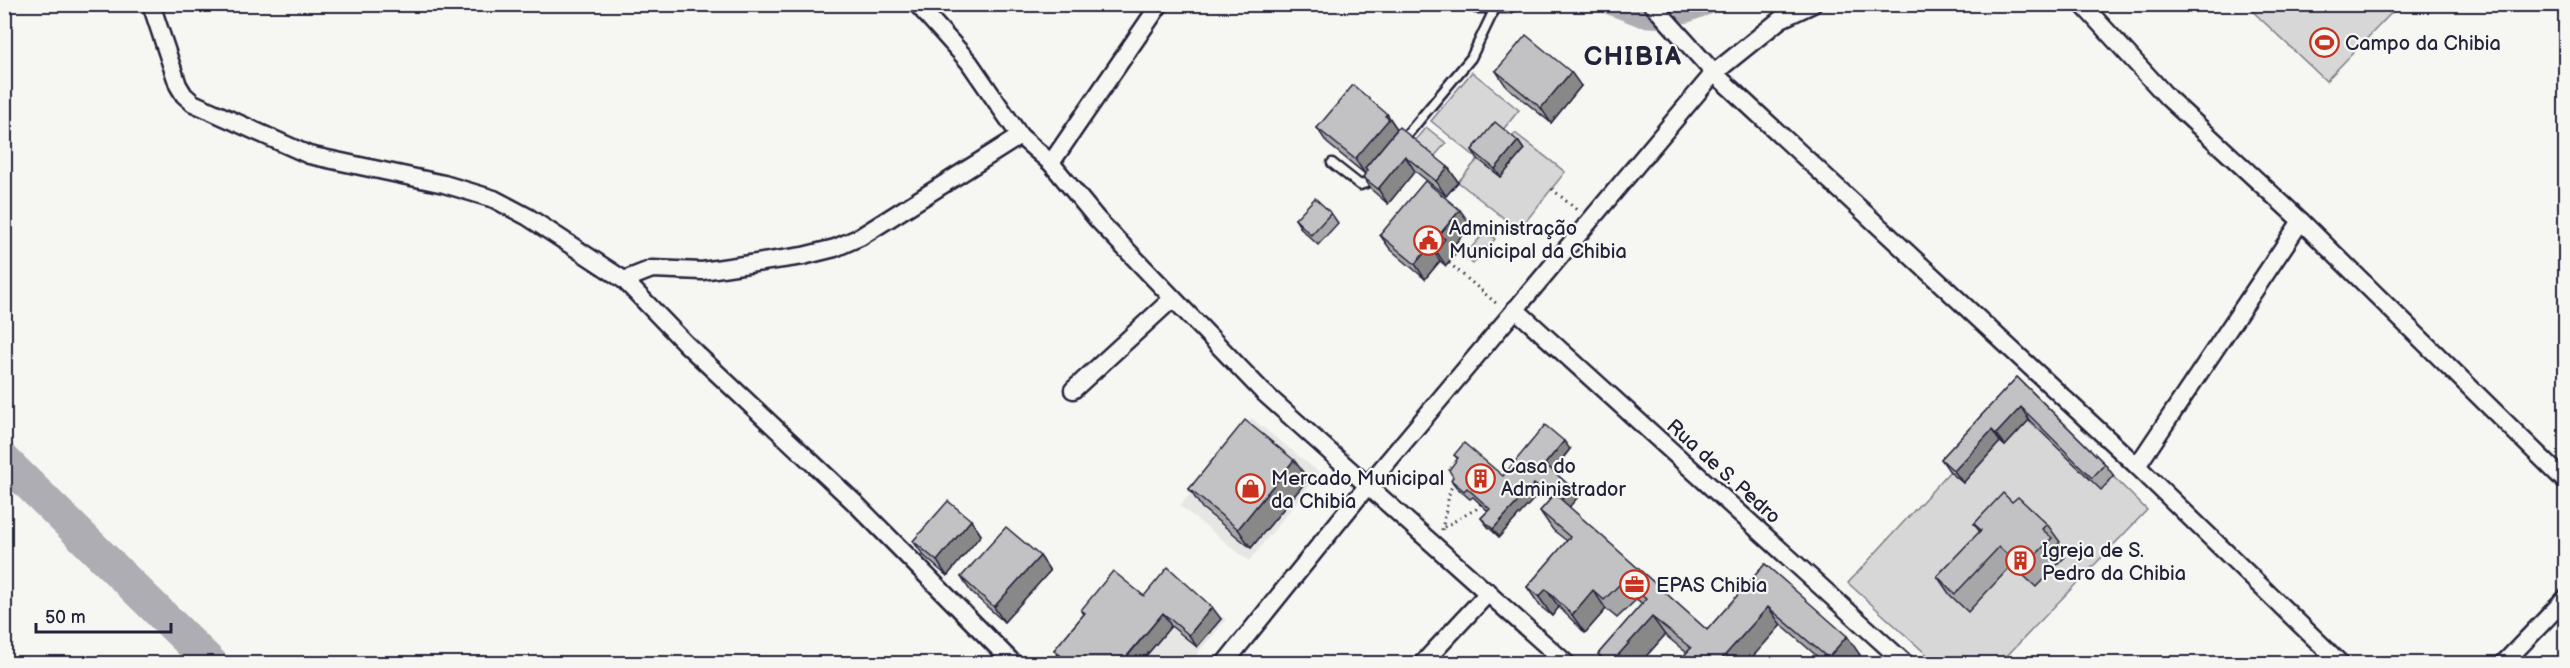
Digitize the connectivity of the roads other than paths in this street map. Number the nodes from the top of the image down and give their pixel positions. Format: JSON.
{"nodes":[{"id":1,"x":151,"y":4,"type":"edge"},
{"id":2,"x":917,"y":4,"type":"edge"},
{"id":3,"x":1160,"y":4,"type":"edge"},
{"id":4,"x":1477,"y":4,"type":"edge"},
{"id":5,"x":1652,"y":4,"type":"edge"},
{"id":6,"x":1813,"y":4,"type":"edge"},
{"id":7,"x":2082,"y":4,"type":"edge"},
{"id":8,"x":1500,"y":5,"type":"edge"},
{"id":9,"x":1714,"y":73,"type":"junction"},
{"id":10,"x":1020,"y":136,"type":"junction"},
{"id":11,"x":1395,"y":148,"type":"edge"},
{"id":12,"x":1051,"y":163,"type":"junction"},
{"id":13,"x":1332,"y":163,"type":"dead end"},
{"id":14,"x":1380,"y":166,"type":"edge"},
{"id":15,"x":2301,"y":221,"type":"junction"},
{"id":16,"x":624,"y":280,"type":"junction"},
{"id":17,"x":1172,"y":299,"type":"junction"},
{"id":18,"x":1512,"y":312,"type":"junction"},
{"id":19,"x":1073,"y":390,"type":"dead end"},
{"id":20,"x":2137,"y":466,"type":"junction"},
{"id":21,"x":2565,"y":482,"type":"edge"},
{"id":22,"x":1368,"y":485,"type":"junction"},
{"id":23,"x":1489,"y":592,"type":"junction"},
{"id":24,"x":2565,"y":598,"type":"edge"},
{"id":25,"x":1014,"y":663,"type":"edge"},
{"id":26,"x":1224,"y":663,"type":"edge"},
{"id":27,"x":1422,"y":663,"type":"edge"},
{"id":28,"x":1567,"y":663,"type":"edge"},
{"id":29,"x":1905,"y":663,"type":"edge"},
{"id":30,"x":2341,"y":663,"type":"edge"},
{"id":31,"x":2503,"y":663,"type":"edge"}],
"edges":[{"from":1,"to":16,"type":"street"},
{"from":2,"to":10,"type":"street"},
{"from":3,"to":12,"type":"street"},
{"from":4,"to":8,"type":"street"},
{"from":5,"to":9,"type":"street"},
{"from":6,"to":9,"type":"street"},
{"from":7,"to":15,"type":"street"},
{"from":8,"to":11,"type":"lane"},
{"from":9,"to":18,"type":"street"},
{"from":9,"to":20,"type":"street"},
{"from":10,"to":12,"type":"street"},
{"from":10,"to":16,"type":"street"},
{"from":12,"to":17,"type":"street"},
{"from":13,"to":14,"type":"lane"},
{"from":15,"to":20,"type":"street"},
{"from":15,"to":21,"type":"street"},
{"from":16,"to":25,"type":"street"},
{"from":17,"to":19,"type":"street"},
{"from":17,"to":22,"type":"street"},
{"from":18,"to":22,"type":"street"},
{"from":18,"to":29,"type":"street","name":"Rua de S. Pedro"},
{"from":20,"to":30,"type":"street"},
{"from":22,"to":23,"type":"street"},
{"from":22,"to":26,"type":"street"},
{"from":23,"to":27,"type":"street"},
{"from":23,"to":28,"type":"street"},
{"from":24,"to":31,"type":"street"}]}
